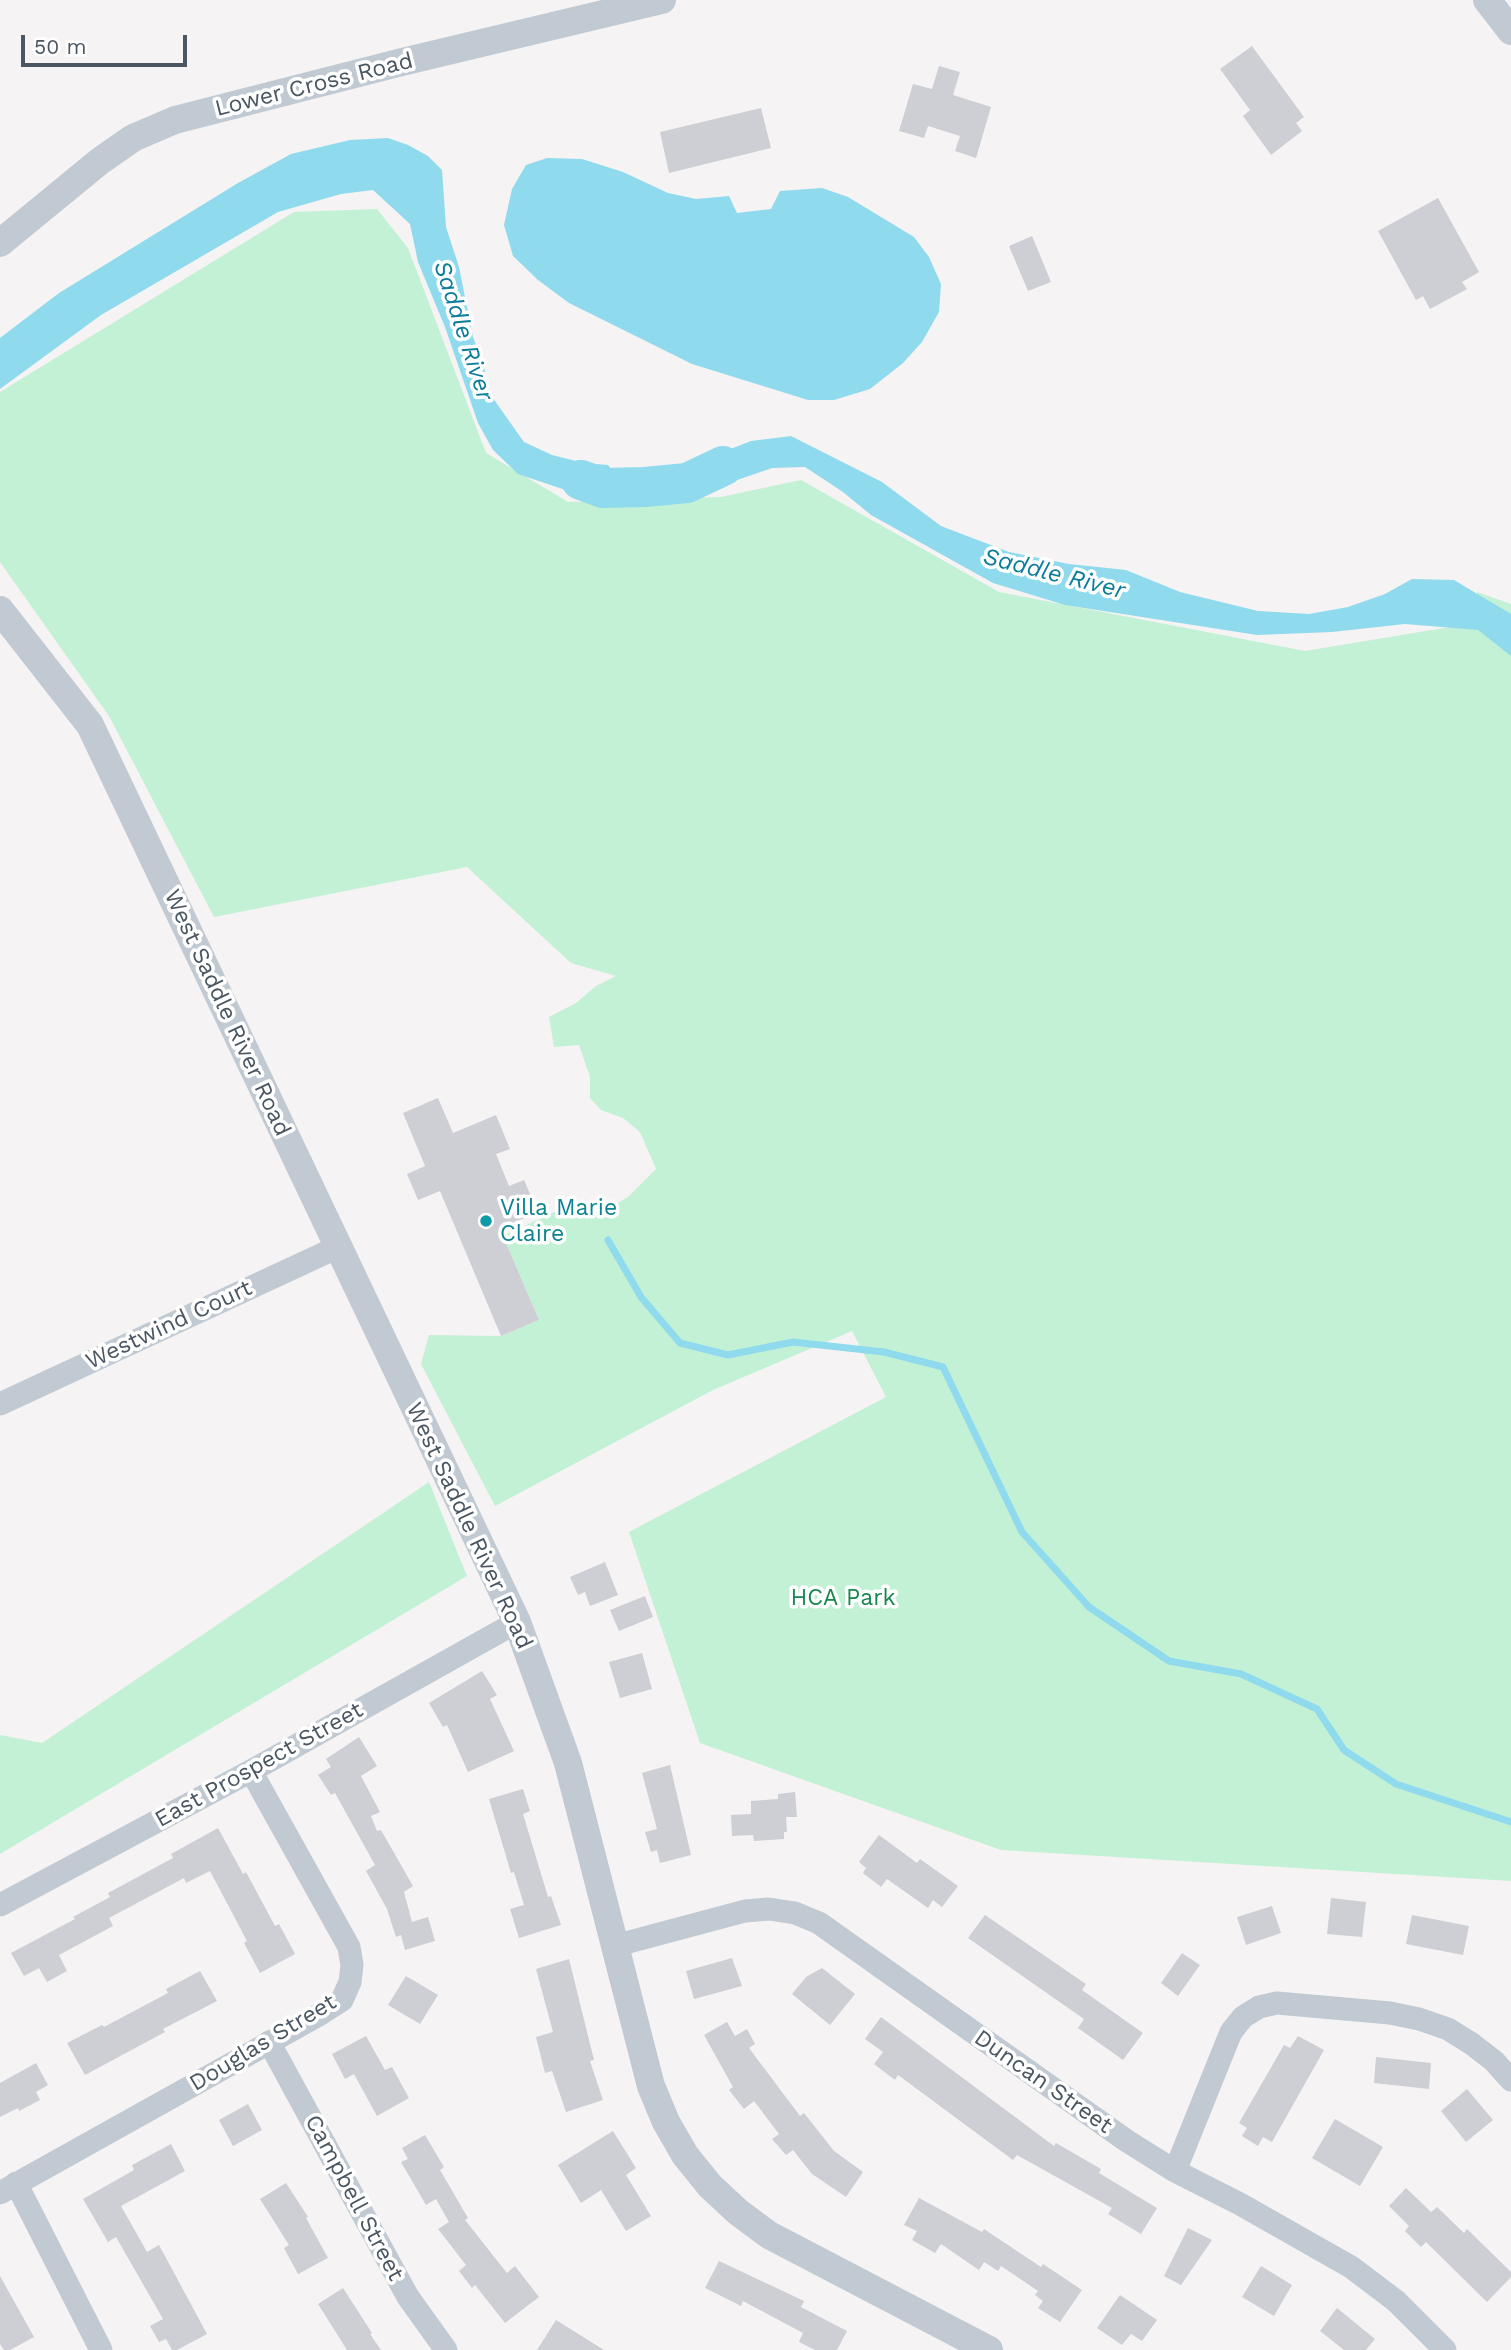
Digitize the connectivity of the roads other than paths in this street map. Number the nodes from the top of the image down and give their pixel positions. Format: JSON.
{"nodes":[{"id":1,"x":662,"y":0,"type":"edge"},
{"id":2,"x":1487,"y":0,"type":"edge"},
{"id":3,"x":1511,"y":31,"type":"edge"},
{"id":4,"x":0,"y":243,"type":"edge"},
{"id":5,"x":0,"y":610,"type":"edge"},
{"id":6,"x":338,"y":1247,"type":"junction"},
{"id":7,"x":0,"y":1404,"type":"edge"},
{"id":8,"x":517,"y":1622,"type":"junction"},
{"id":9,"x":251,"y":1771,"type":"junction"},
{"id":10,"x":0,"y":1905,"type":"edge"},
{"id":11,"x":614,"y":1946,"type":"junction"},
{"id":12,"x":269,"y":2042,"type":"junction"},
{"id":13,"x":1511,"y":2080,"type":"edge"},
{"id":14,"x":1175,"y":2171,"type":"junction"},
{"id":15,"x":8,"y":2188,"type":"edge"},
{"id":16,"x":101,"y":2350,"type":"edge"},
{"id":17,"x":446,"y":2350,"type":"edge"},
{"id":18,"x":989,"y":2350,"type":"edge"},
{"id":19,"x":1445,"y":2350,"type":"edge"}],
"edges":[{"from":1,"to":4,"type":"street","name":"Lower Cross Road"},
{"from":2,"to":3,"type":"street"},
{"from":5,"to":6,"type":"street","name":"West Saddle River Road"},
{"from":6,"to":7,"type":"street","name":"Westwind Court"},
{"from":6,"to":8,"type":"street","name":"West Saddle River Road"},
{"from":8,"to":9,"type":"street","name":"East Prospect Street"},
{"from":8,"to":11,"type":"street","name":"West Saddle River Road"},
{"from":9,"to":10,"type":"street","name":"East Prospect Street"},
{"from":9,"to":12,"type":"street","name":"Douglas Street"},
{"from":11,"to":14,"type":"street","name":"Duncan Street"},
{"from":11,"to":18,"type":"street","name":"West Saddle River Road"},
{"from":12,"to":15,"type":"street","name":"Douglas Street"},
{"from":12,"to":17,"type":"street","name":"Campbell Street"},
{"from":13,"to":14,"type":"street"},
{"from":14,"to":19,"type":"street","name":"Duncan Street"},
{"from":15,"to":16,"type":"street"}]}
